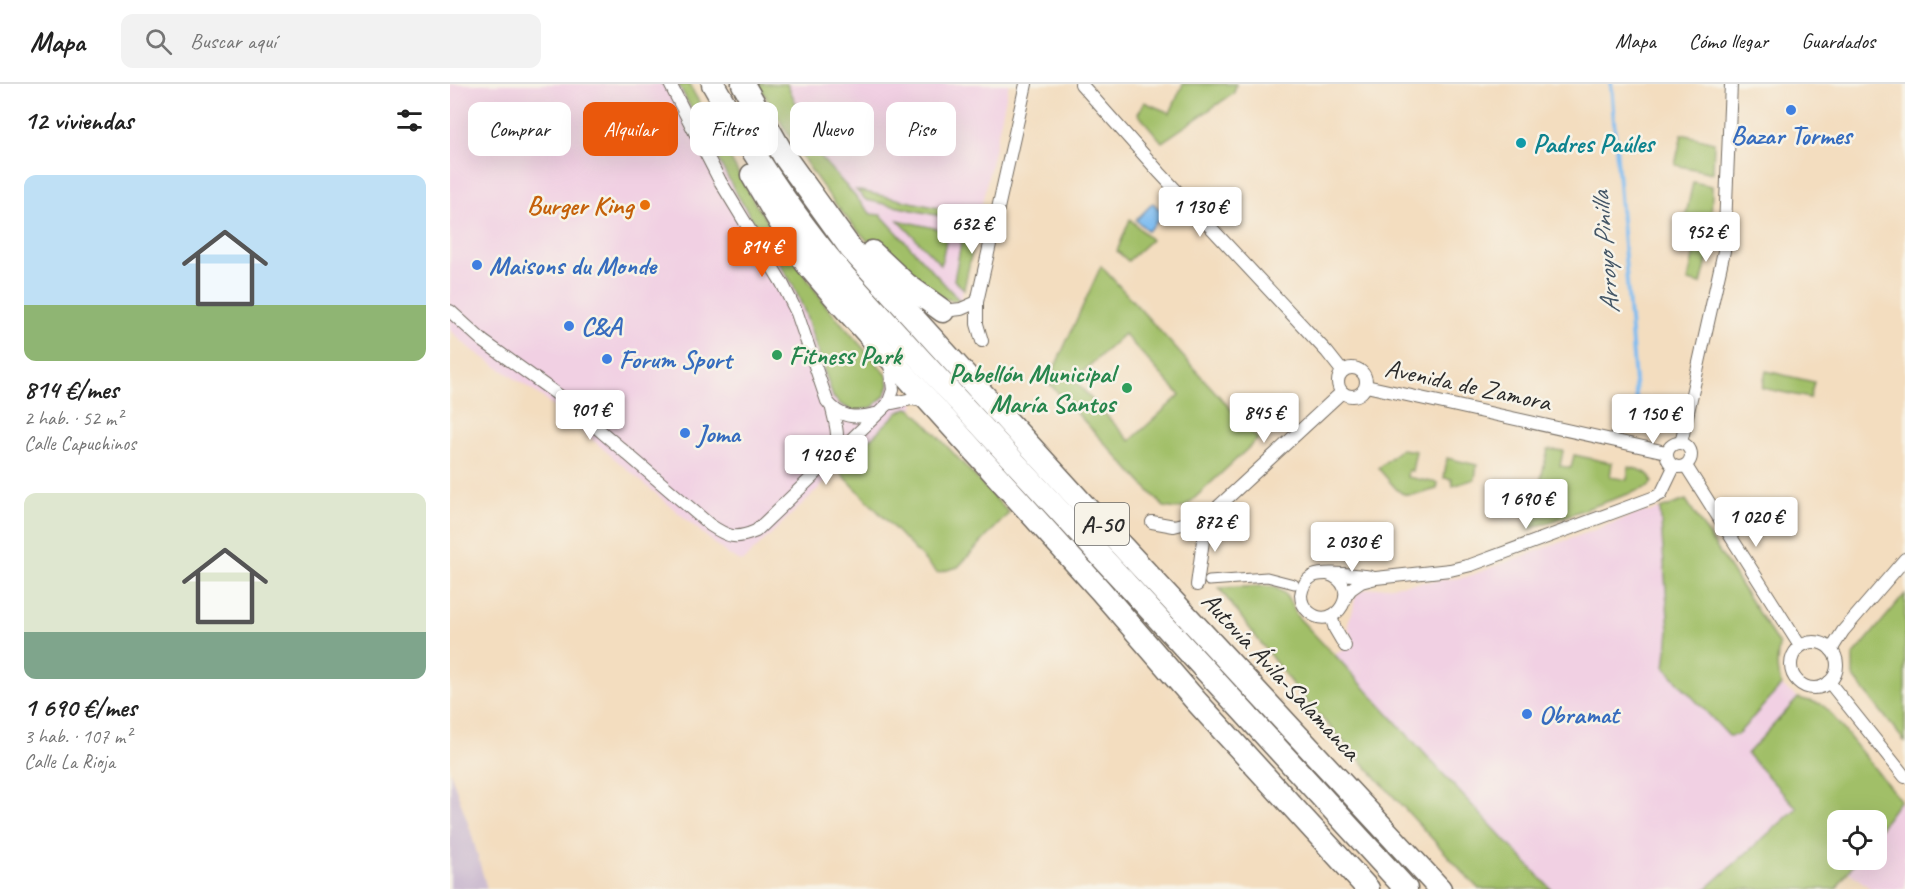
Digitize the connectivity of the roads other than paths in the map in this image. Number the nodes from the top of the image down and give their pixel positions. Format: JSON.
{"nodes":[{"id":1,"x":670,"y":84,"type":"edge"},
{"id":2,"x":703,"y":84,"type":"edge"},
{"id":3,"x":713,"y":84,"type":"edge"},
{"id":4,"x":743,"y":84,"type":"edge"},
{"id":5,"x":1026,"y":84,"type":"edge"},
{"id":6,"x":1081,"y":84,"type":"edge"},
{"id":7,"x":1731,"y":84,"type":"edge"},
{"id":8,"x":754,"y":102,"type":"edge"},
{"id":9,"x":778,"y":137,"type":"edge"},
{"id":10,"x":778,"y":144,"type":"edge"},
{"id":11,"x":976,"y":302,"type":"junction"},
{"id":12,"x":450,"y":311,"type":"edge"},
{"id":13,"x":943,"y":311,"type":"joint"},
{"id":14,"x":982,"y":341,"type":"dead end"},
{"id":15,"x":890,"y":359,"type":"junction"},
{"id":16,"x":1342,"y":371,"type":"junction"},
{"id":17,"x":1366,"y":386,"type":"junction"},
{"id":18,"x":1342,"y":392,"type":"junction"},
{"id":19,"x":930,"y":402,"type":"junction"},
{"id":20,"x":888,"y":404,"type":"junction"},
{"id":21,"x":832,"y":408,"type":"junction"},
{"id":22,"x":875,"y":414,"type":"junction"},
{"id":23,"x":1681,"y":443,"type":"junction"},
{"id":24,"x":1666,"y":452,"type":"junction"},
{"id":25,"x":833,"y":456,"type":"junction"},
{"id":26,"x":1680,"y":467,"type":"junction"},
{"id":27,"x":1206,"y":518,"type":"junction"},
{"id":28,"x":1152,"y":522,"type":"dead end"},
{"id":29,"x":1905,"y":559,"type":"edge"},
{"id":30,"x":1328,"y":574,"type":"junction"},
{"id":31,"x":1376,"y":578,"type":"junction"},
{"id":32,"x":1203,"y":583,"type":"joint"},
{"id":33,"x":1294,"y":584,"type":"dead end"},
{"id":34,"x":1345,"y":597,"type":"junction"},
{"id":35,"x":1332,"y":616,"type":"junction"},
{"id":36,"x":1345,"y":646,"type":"dead end"},
{"id":37,"x":1800,"y":646,"type":"junction"},
{"id":38,"x":1831,"y":650,"type":"junction"},
{"id":39,"x":1829,"y":682,"type":"junction"},
{"id":40,"x":1283,"y":720,"type":"junction"},
{"id":41,"x":1334,"y":760,"type":"dead end"},
{"id":42,"x":1905,"y":777,"type":"edge"},
{"id":43,"x":1404,"y":888,"type":"edge"},
{"id":44,"x":1368,"y":889,"type":"edge"},
{"id":45,"x":1440,"y":889,"type":"edge"}],
"edges":[{"from":1,"to":21,"type":"street"},
{"from":2,"to":15,"type":"highway"},
{"from":3,"to":43,"type":"highway","name":"Autovía Ávila-Salamanca","number":"A-50"},
{"from":4,"to":8,"type":"highway","name":"Autovía Ávila-Salamanca","number":"A-50"},
{"from":5,"to":11,"type":"street"},
{"from":6,"to":16,"type":"street"},
{"from":7,"to":23,"type":"street"},
{"from":9,"to":13,"type":"highway"},
{"from":10,"to":40,"type":"highway","name":"Autovía Ávila-Salamanca","number":"A-50"},
{"from":11,"to":13,"type":"street"},
{"from":11,"to":14,"type":"street"},
{"from":12,"to":25,"type":"street"},
{"from":15,"to":19,"type":"highway"},
{"from":15,"to":20,"type":"street"},
{"from":16,"to":17,"type":"street"},
{"from":16,"to":18,"type":"street"},
{"from":17,"to":18,"type":"street"},
{"from":17,"to":24,"type":"street","name":"Avenida de Zamora"},
{"from":18,"to":27,"type":"street"},
{"from":19,"to":20,"type":"street"},
{"from":19,"to":44,"type":"highway"},
{"from":20,"to":22,"type":"street"},
{"from":21,"to":22,"type":"street"},
{"from":21,"to":25,"type":"street"},
{"from":22,"to":25,"type":"street"},
{"from":23,"to":24,"type":"street"},
{"from":23,"to":26,"type":"street"},
{"from":24,"to":26,"type":"street"},
{"from":26,"to":31,"type":"street"},
{"from":26,"to":37,"type":"street"},
{"from":27,"to":28,"type":"street"},
{"from":27,"to":32,"type":"street"},
{"from":29,"to":38,"type":"street"},
{"from":30,"to":31,"type":"street"},
{"from":30,"to":34,"type":"street"},
{"from":30,"to":35,"type":"street"},
{"from":31,"to":34,"type":"street"},
{"from":32,"to":33,"type":"street"},
{"from":34,"to":35,"type":"street"},
{"from":35,"to":36,"type":"street"},
{"from":37,"to":38,"type":"street"},
{"from":37,"to":39,"type":"street"},
{"from":38,"to":39,"type":"street"},
{"from":39,"to":42,"type":"street"},
{"from":40,"to":41,"type":"highway"},
{"from":40,"to":45,"type":"highway","name":"Autovía Ávila-Salamanca","number":"A-50"}]}
